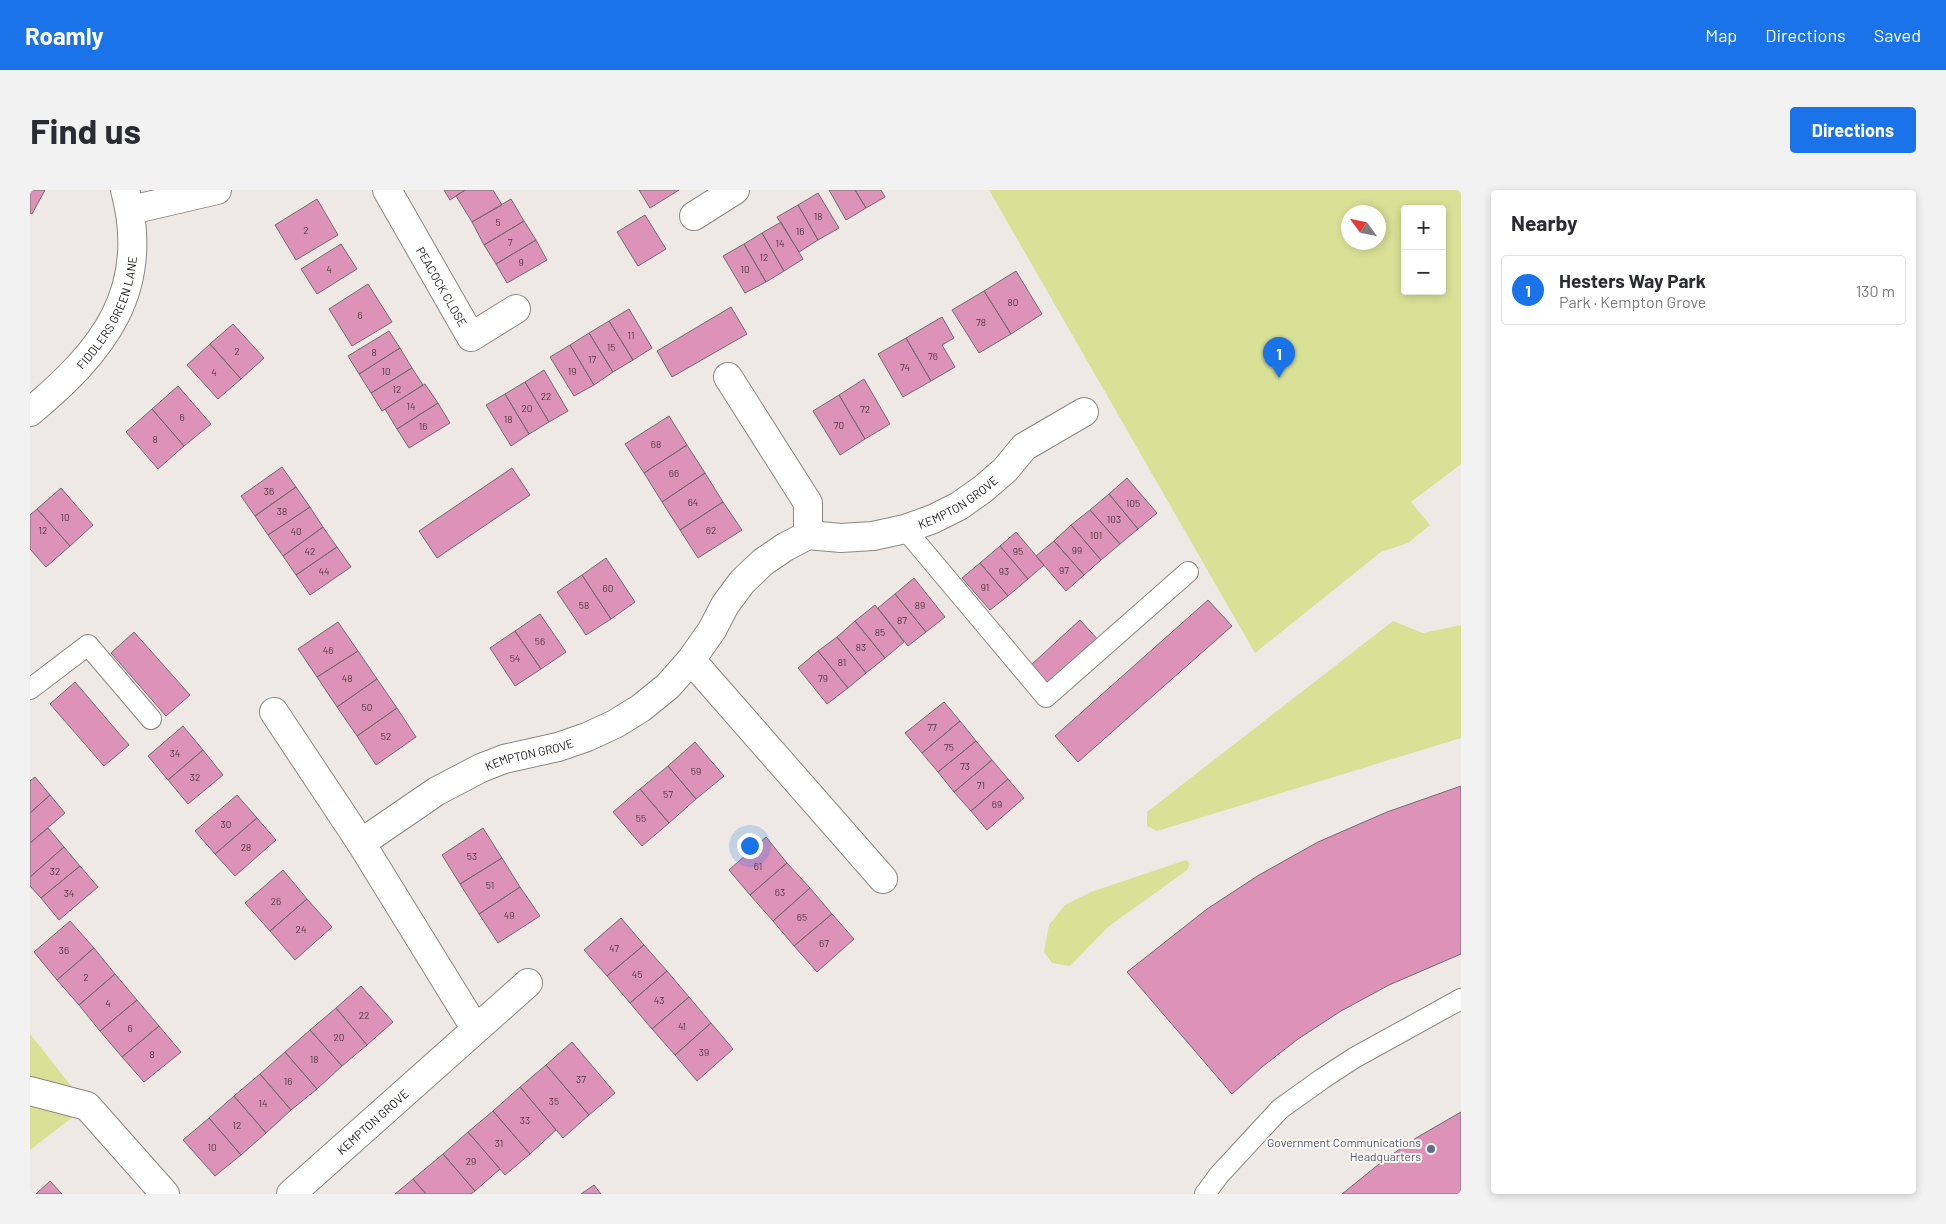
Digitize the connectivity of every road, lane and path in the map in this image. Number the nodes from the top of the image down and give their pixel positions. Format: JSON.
{"nodes":[{"id":1,"x":218,"y":190,"type":"edge"},
{"id":2,"x":386,"y":190,"type":"edge"},
{"id":3,"x":735,"y":190,"type":"edge"},
{"id":4,"x":128,"y":200,"type":"edge"},
{"id":5,"x":694,"y":216,"type":"dead end"},
{"id":6,"x":516,"y":309,"type":"dead end"},
{"id":7,"x":728,"y":377,"type":"dead end"},
{"id":8,"x":30,"y":412,"type":"edge"},
{"id":9,"x":1084,"y":412,"type":"dead end"},
{"id":10,"x":905,"y":529,"type":"junction"},
{"id":11,"x":808,"y":535,"type":"junction"},
{"id":12,"x":1188,"y":572,"type":"dead end"},
{"id":13,"x":692,"y":660,"type":"junction"},
{"id":14,"x":30,"y":689,"type":"edge"},
{"id":15,"x":274,"y":712,"type":"dead end"},
{"id":16,"x":152,"y":719,"type":"dead end"},
{"id":17,"x":361,"y":843,"type":"junction"},
{"id":18,"x":883,"y":879,"type":"dead end"},
{"id":19,"x":528,"y":983,"type":"dead end"},
{"id":20,"x":1461,"y":999,"type":"edge"},
{"id":21,"x":475,"y":1028,"type":"junction"},
{"id":22,"x":30,"y":1091,"type":"edge"},
{"id":23,"x":165,"y":1194,"type":"edge"},
{"id":24,"x":291,"y":1194,"type":"edge"},
{"id":25,"x":1205,"y":1194,"type":"edge"}],
"edges":[{"from":1,"to":4,"type":"street"},
{"from":2,"to":6,"type":"street","name":"PEACOCK CLOSE"},
{"from":3,"to":5,"type":"street"},
{"from":4,"to":8,"type":"street","name":"FIDDLERS GREEN LANE"},
{"from":7,"to":11,"type":"street"},
{"from":9,"to":10,"type":"street","name":"KEMPTON GROVE"},
{"from":10,"to":11,"type":"street","name":"KEMPTON GROVE"},
{"from":10,"to":12,"type":"lane"},
{"from":11,"to":13,"type":"street","name":"KEMPTON GROVE"},
{"from":13,"to":17,"type":"street","name":"KEMPTON GROVE"},
{"from":13,"to":18,"type":"street"},
{"from":14,"to":16,"type":"lane"},
{"from":15,"to":17,"type":"street"},
{"from":17,"to":21,"type":"street"},
{"from":19,"to":21,"type":"street","name":"KEMPTON GROVE"},
{"from":20,"to":25,"type":"lane"},
{"from":21,"to":24,"type":"street","name":"KEMPTON GROVE"},
{"from":22,"to":23,"type":"street"}]}
